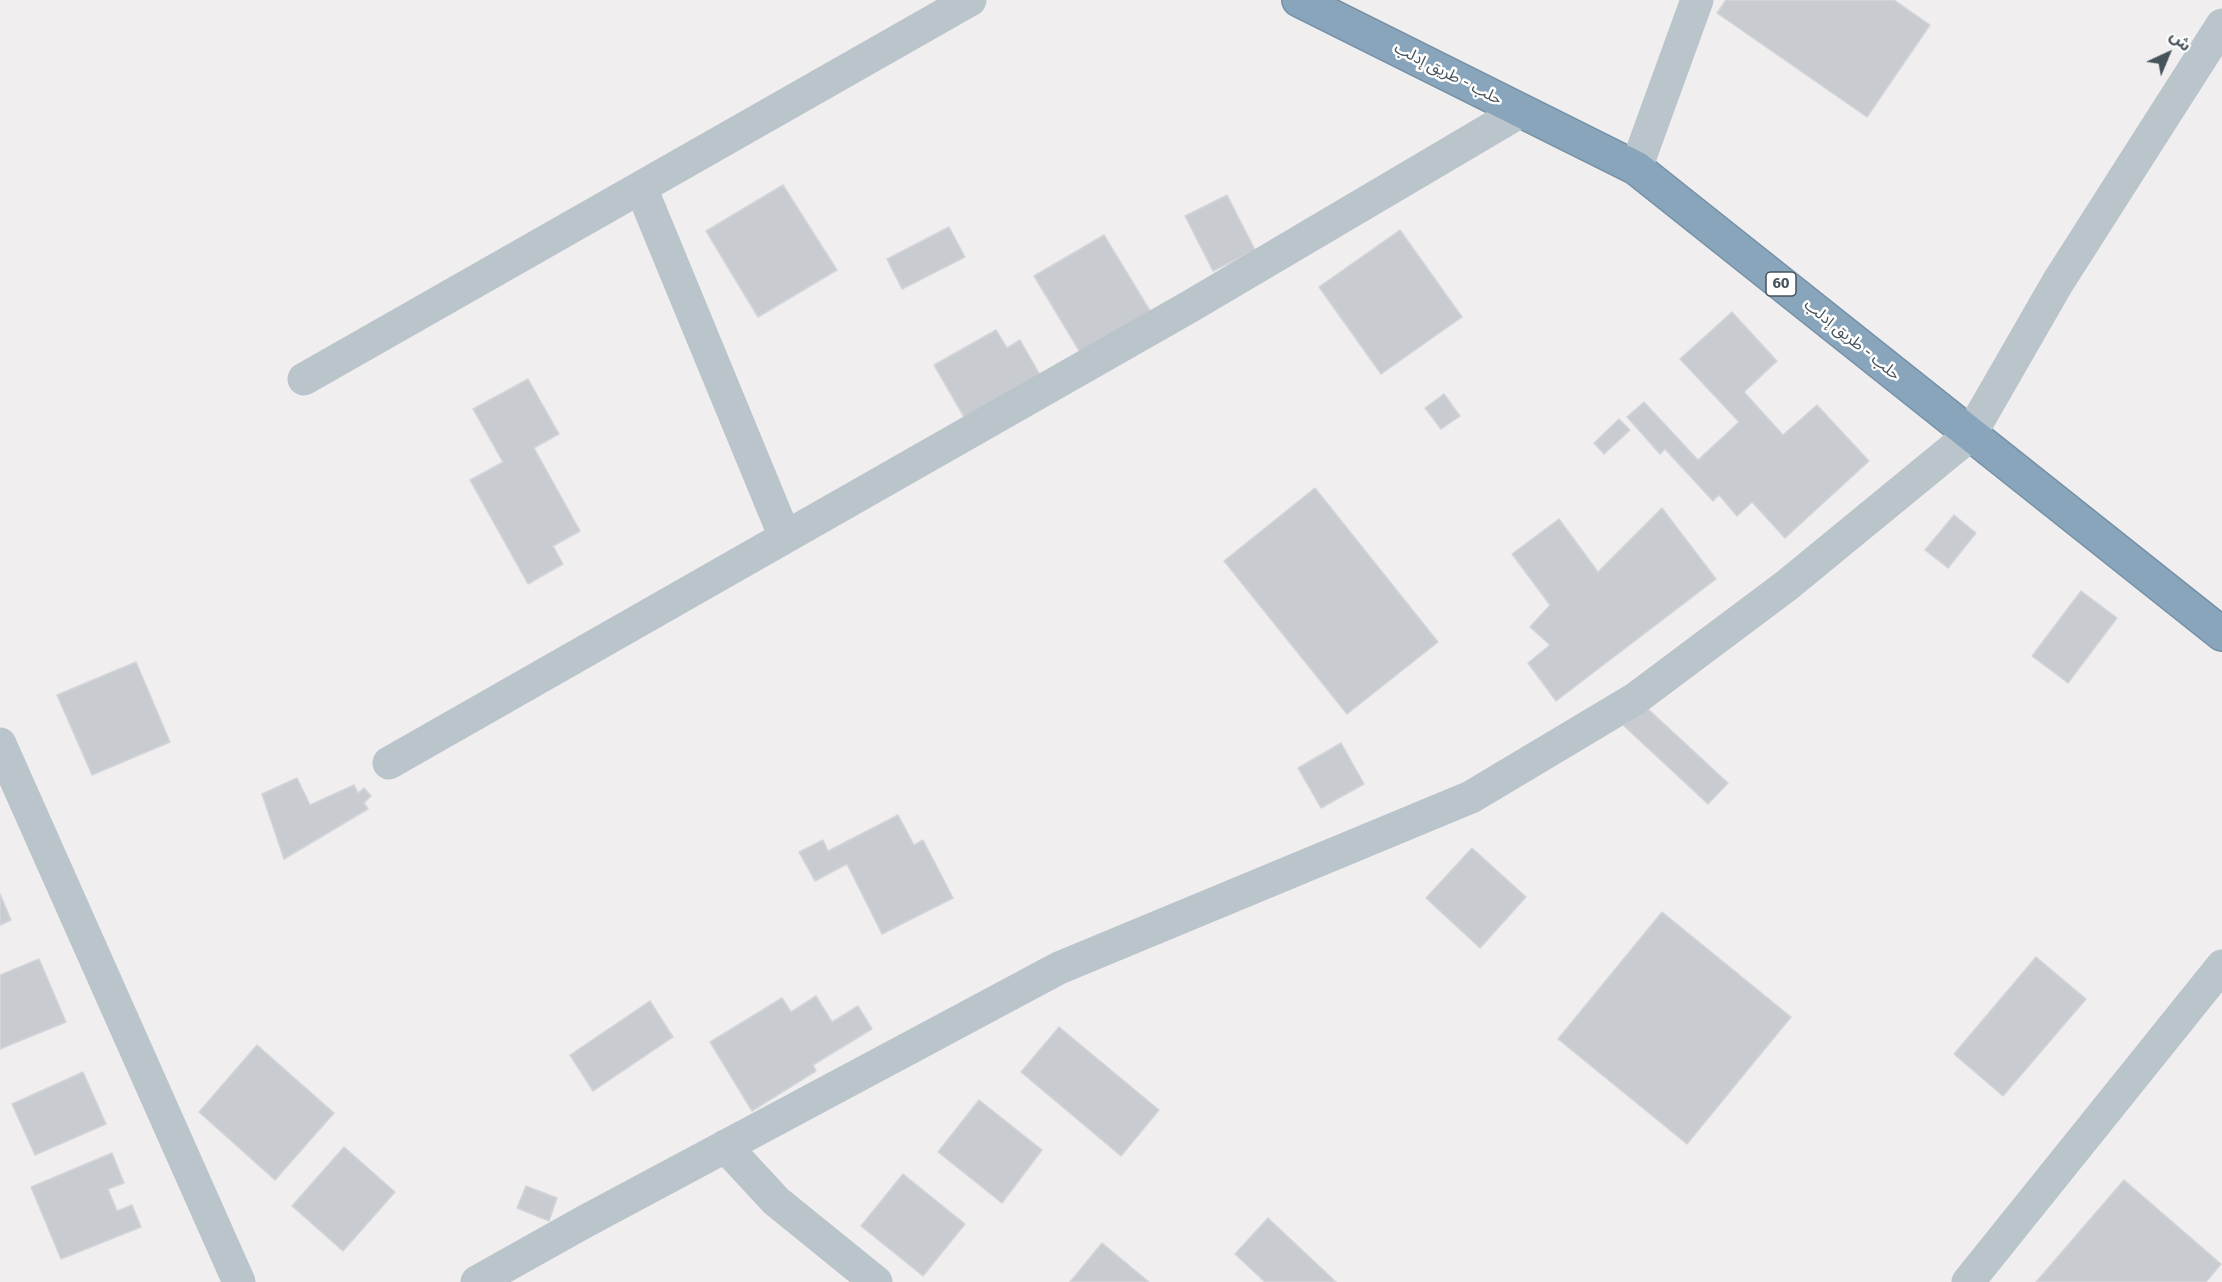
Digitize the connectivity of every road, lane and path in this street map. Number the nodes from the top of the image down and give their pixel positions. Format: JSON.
{"nodes":[{"id":1,"x":970,"y":0,"type":"edge"},
{"id":2,"x":1299,"y":0,"type":"edge"},
{"id":3,"x":1697,"y":0,"type":"edge"},
{"id":4,"x":2222,"y":25,"type":"edge"},
{"id":5,"x":1521,"y":111,"type":"junction"},
{"id":6,"x":1636,"y":168,"type":"junction"},
{"id":7,"x":641,"y":188,"type":"junction"},
{"id":8,"x":304,"y":379,"type":"dead end"},
{"id":9,"x":1970,"y":435,"type":"junction"},
{"id":10,"x":784,"y":537,"type":"junction"},
{"id":11,"x":2222,"y":634,"type":"edge"},
{"id":12,"x":0,"y":744,"type":"edge"},
{"id":13,"x":389,"y":763,"type":"dead end"},
{"id":14,"x":2222,"y":966,"type":"edge"},
{"id":15,"x":725,"y":1146,"type":"junction"},
{"id":16,"x":239,"y":1282,"type":"edge"},
{"id":17,"x":477,"y":1282,"type":"edge"},
{"id":18,"x":876,"y":1282,"type":"edge"},
{"id":19,"x":1968,"y":1282,"type":"edge"}],
"edges":[{"from":1,"to":7,"type":"street"},
{"from":2,"to":5,"type":"highway","name":"حلب - طريق إدلب","number":"60"},
{"from":3,"to":6,"type":"street"},
{"from":4,"to":9,"type":"street"},
{"from":5,"to":6,"type":"highway","name":"حلب - طريق إدلب","number":"60"},
{"from":5,"to":10,"type":"street"},
{"from":6,"to":9,"type":"highway","name":"حلب - طريق إدلب","number":"60"},
{"from":7,"to":8,"type":"street"},
{"from":7,"to":10,"type":"street"},
{"from":9,"to":11,"type":"highway","name":"حلب - طريق إدلب","number":"60"},
{"from":9,"to":15,"type":"street"},
{"from":10,"to":13,"type":"street"},
{"from":12,"to":16,"type":"street"},
{"from":14,"to":19,"type":"street"},
{"from":15,"to":17,"type":"street"},
{"from":15,"to":18,"type":"street"}]}
